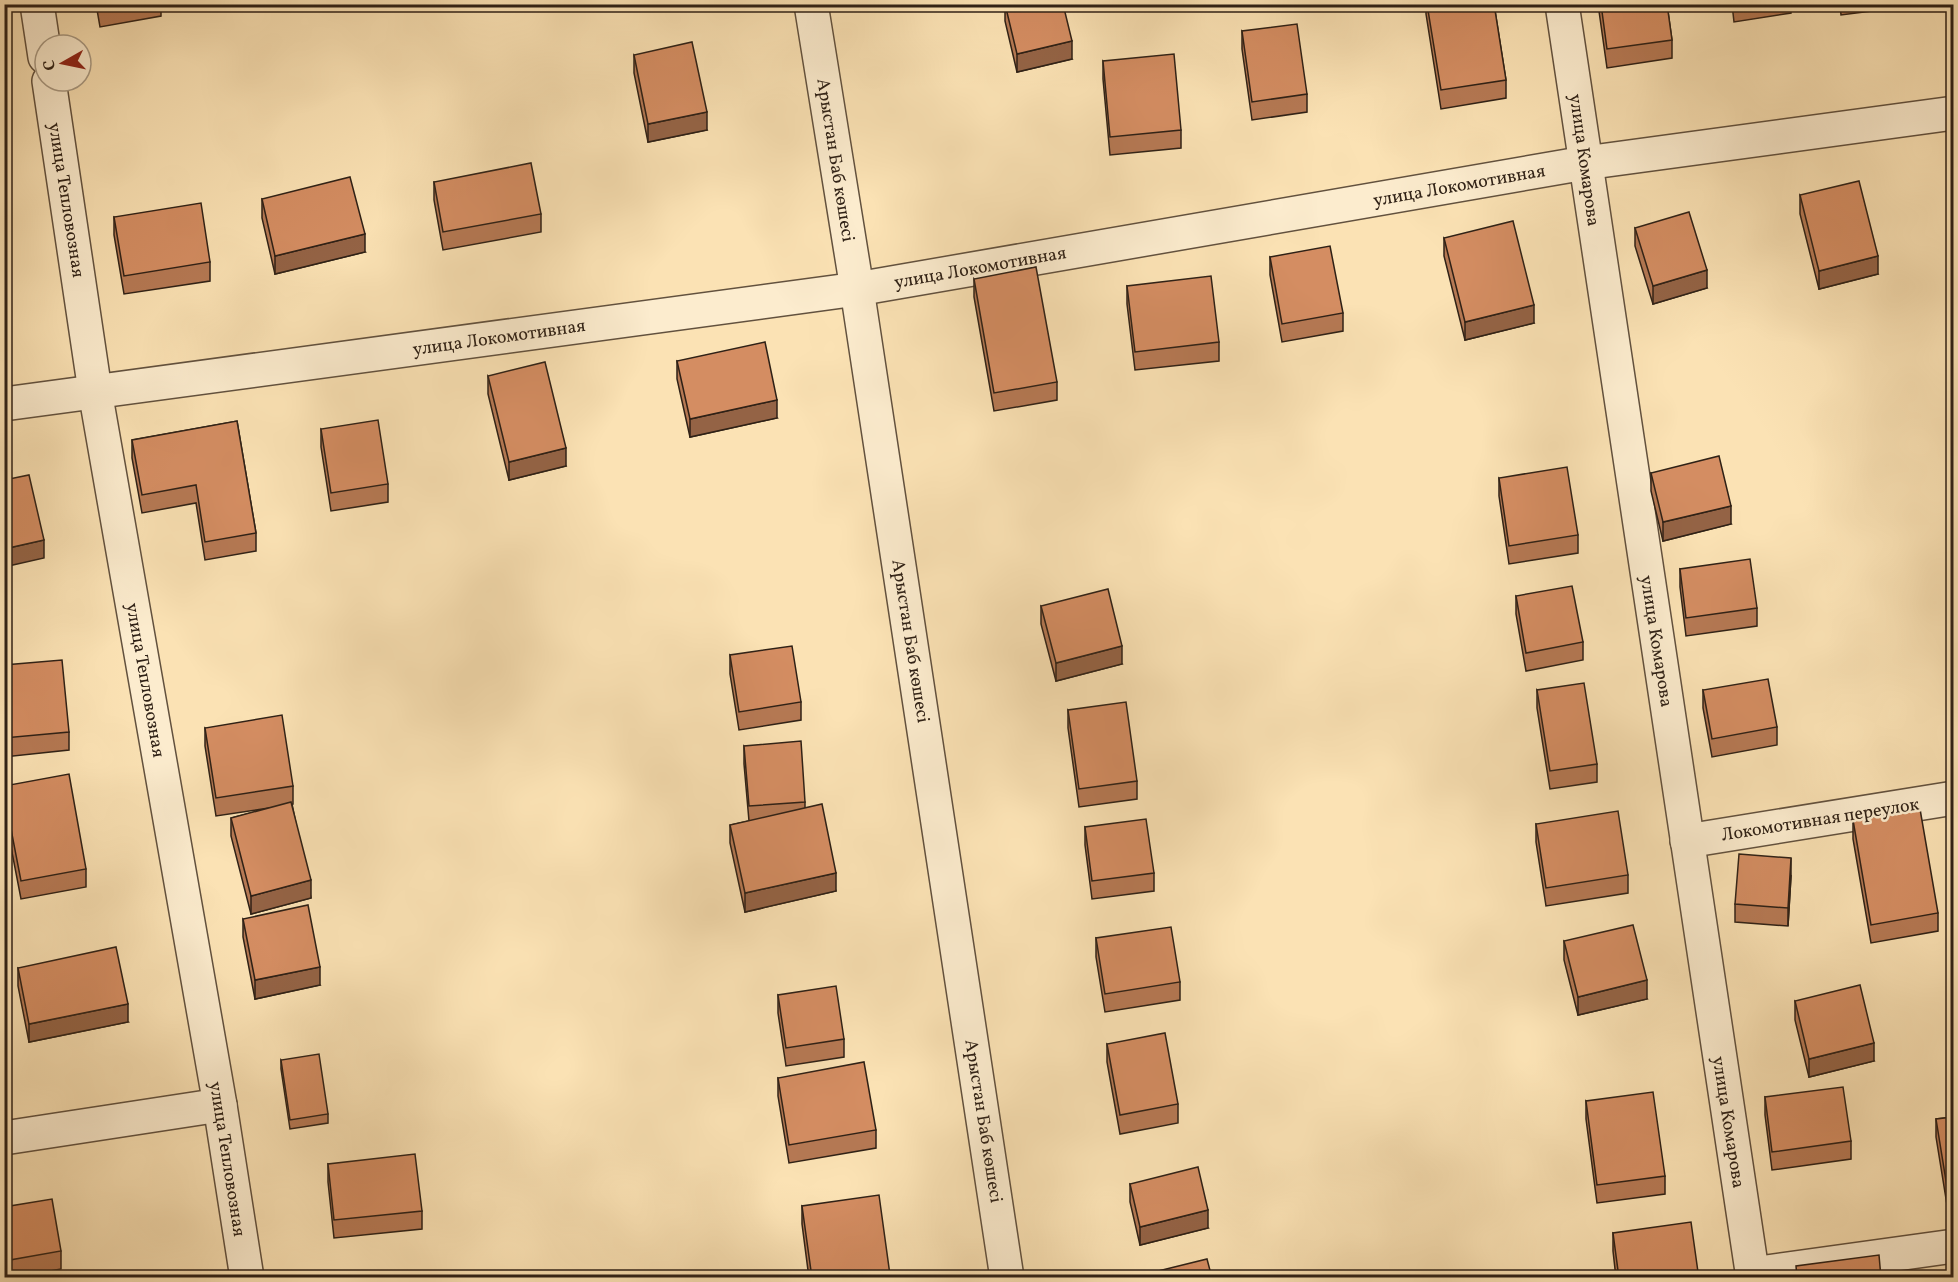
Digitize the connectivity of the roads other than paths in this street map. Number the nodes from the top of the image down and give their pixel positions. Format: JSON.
{"nodes":[{"id":1,"x":37,"y":4,"type":"edge"},
{"id":2,"x":811,"y":4,"type":"edge"},
{"id":3,"x":1562,"y":4,"type":"edge"},
{"id":4,"x":41,"y":33,"type":"edge"},
{"id":5,"x":51,"y":93,"type":"edge"},
{"id":6,"x":1953,"y":113,"type":"edge"},
{"id":7,"x":1585,"y":163,"type":"junction"},
{"id":8,"x":857,"y":289,"type":"junction"},
{"id":9,"x":95,"y":391,"type":"junction"},
{"id":10,"x":4,"y":404,"type":"edge"},
{"id":11,"x":1953,"y":798,"type":"edge"},
{"id":12,"x":1687,"y":841,"type":"junction"},
{"id":13,"x":220,"y":1105,"type":"junction"},
{"id":14,"x":4,"y":1137,"type":"edge"},
{"id":15,"x":1953,"y":1246,"type":"edge"},
{"id":16,"x":1753,"y":1276,"type":"edge"},
{"id":17,"x":247,"y":1278,"type":"edge"},
{"id":18,"x":1007,"y":1278,"type":"edge"}],
"edges":[{"from":1,"to":4,"type":"street"},
{"from":2,"to":8,"type":"street","name":"Арыстан Баб көшесі"},
{"from":3,"to":7,"type":"street","name":"улица Комарова"},
{"from":5,"to":9,"type":"street","name":"улица Тепловозная"},
{"from":6,"to":7,"type":"street","name":"улица Локомотивная"},
{"from":7,"to":8,"type":"street","name":"улица Локомотивная"},
{"from":7,"to":12,"type":"street","name":"улица Комарова"},
{"from":8,"to":9,"type":"street","name":"улица Локомотивная"},
{"from":8,"to":18,"type":"street","name":"Арыстан Баб көшесі"},
{"from":9,"to":10,"type":"street","name":"улица Локомотивная"},
{"from":9,"to":13,"type":"street","name":"улица Тепловозная"},
{"from":11,"to":12,"type":"street","name":"Локомотивная переулок"},
{"from":12,"to":16,"type":"street","name":"улица Комарова"},
{"from":13,"to":14,"type":"street"},
{"from":13,"to":17,"type":"street","name":"улица Тепловозная"},
{"from":15,"to":16,"type":"street"}]}
